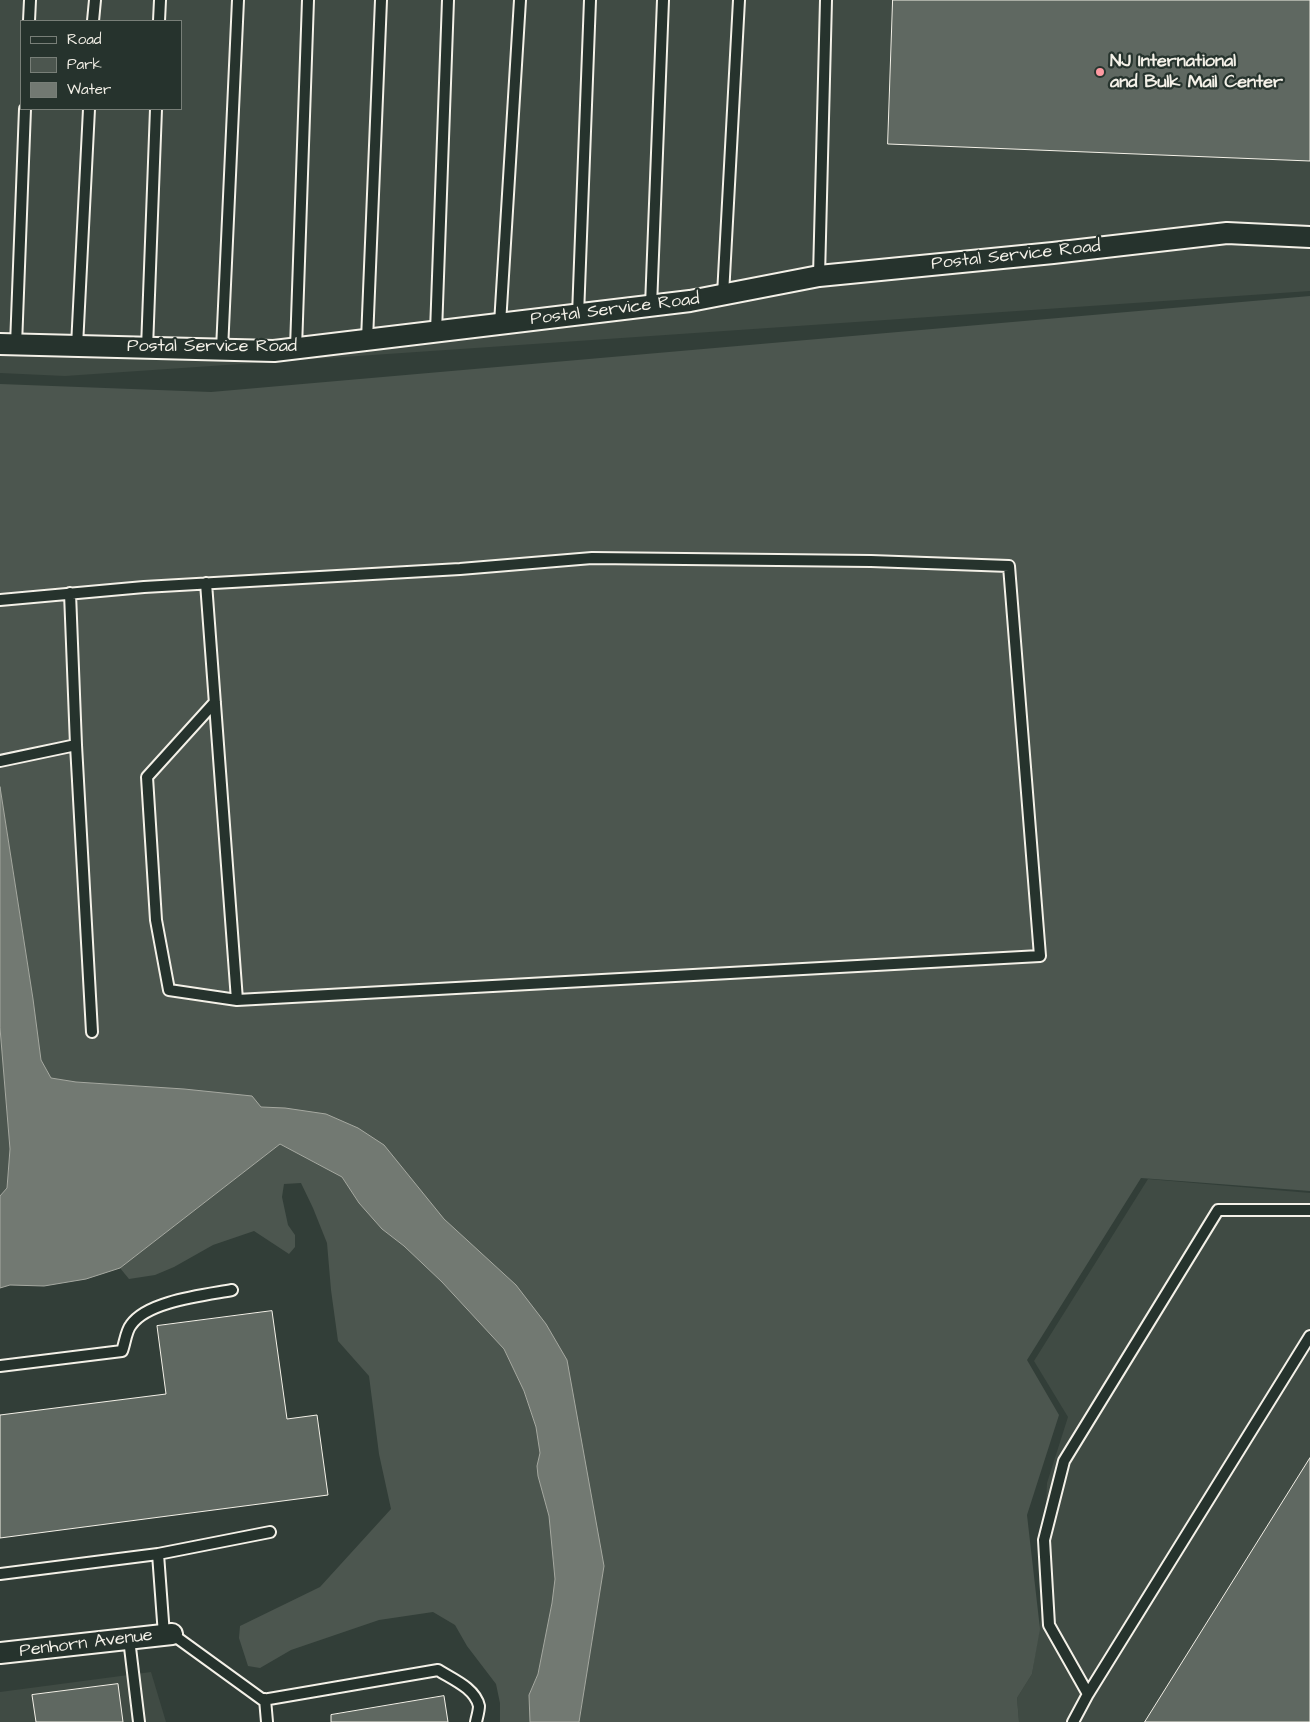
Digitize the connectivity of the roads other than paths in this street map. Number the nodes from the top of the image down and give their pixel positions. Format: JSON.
{"nodes":[{"id":1,"x":30,"y":0,"type":"edge"},
{"id":2,"x":94,"y":0,"type":"edge"},
{"id":3,"x":160,"y":0,"type":"edge"},
{"id":4,"x":238,"y":0,"type":"edge"},
{"id":5,"x":308,"y":0,"type":"edge"},
{"id":6,"x":380,"y":0,"type":"edge"},
{"id":7,"x":448,"y":0,"type":"edge"},
{"id":8,"x":520,"y":0,"type":"edge"},
{"id":9,"x":590,"y":0,"type":"edge"},
{"id":10,"x":663,"y":0,"type":"edge"},
{"id":11,"x":739,"y":0,"type":"edge"},
{"id":12,"x":826,"y":0,"type":"edge"},
{"id":13,"x":29,"y":20,"type":"edge"},
{"id":14,"x":94,"y":20,"type":"edge"},
{"id":15,"x":159,"y":20,"type":"edge"},
{"id":16,"x":26,"y":110,"type":"edge"},
{"id":17,"x":89,"y":110,"type":"edge"},
{"id":18,"x":156,"y":110,"type":"edge"},
{"id":19,"x":1310,"y":238,"type":"edge"},
{"id":20,"x":819,"y":276,"type":"junction"},
{"id":21,"x":724,"y":295,"type":"junction"},
{"id":22,"x":651,"y":306,"type":"junction"},
{"id":23,"x":578,"y":315,"type":"junction"},
{"id":24,"x":500,"y":324,"type":"junction"},
{"id":25,"x":436,"y":332,"type":"junction"},
{"id":26,"x":367,"y":340,"type":"junction"},
{"id":27,"x":8,"y":344,"type":"edge"},
{"id":28,"x":77,"y":346,"type":"junction"},
{"id":29,"x":147,"y":348,"type":"junction"},
{"id":30,"x":296,"y":348,"type":"junction"},
{"id":31,"x":222,"y":350,"type":"junction"},
{"id":32,"x":206,"y":583,"type":"junction"},
{"id":33,"x":70,"y":593,"type":"junction"},
{"id":34,"x":0,"y":600,"type":"edge"},
{"id":35,"x":215,"y":702,"type":"junction"},
{"id":36,"x":76,"y":745,"type":"junction"},
{"id":37,"x":0,"y":760,"type":"edge"},
{"id":38,"x":237,"y":1000,"type":"junction"},
{"id":39,"x":92,"y":1032,"type":"dead end"},
{"id":40,"x":1310,"y":1210,"type":"edge"},
{"id":41,"x":232,"y":1290,"type":"dead end"},
{"id":42,"x":1310,"y":1336,"type":"edge"},
{"id":43,"x":0,"y":1366,"type":"edge"},
{"id":44,"x":270,"y":1532,"type":"dead end"},
{"id":45,"x":158,"y":1554,"type":"junction"},
{"id":46,"x":0,"y":1574,"type":"edge"},
{"id":47,"x":168,"y":1634,"type":"junction"},
{"id":48,"x":129,"y":1639,"type":"junction"},
{"id":49,"x":0,"y":1653,"type":"edge"},
{"id":50,"x":1088,"y":1694,"type":"junction"},
{"id":51,"x":266,"y":1699,"type":"junction"},
{"id":52,"x":140,"y":1722,"type":"edge"},
{"id":53,"x":267,"y":1722,"type":"edge"},
{"id":54,"x":476,"y":1722,"type":"edge"},
{"id":55,"x":1073,"y":1722,"type":"edge"}],
"edges":[{"from":1,"to":13,"type":"lane"},
{"from":2,"to":14,"type":"lane"},
{"from":3,"to":15,"type":"lane"},
{"from":4,"to":31,"type":"lane"},
{"from":5,"to":30,"type":"lane"},
{"from":6,"to":26,"type":"lane"},
{"from":7,"to":25,"type":"lane"},
{"from":8,"to":24,"type":"lane"},
{"from":9,"to":23,"type":"lane"},
{"from":10,"to":22,"type":"lane"},
{"from":11,"to":21,"type":"lane"},
{"from":12,"to":20,"type":"lane"},
{"from":16,"to":27,"type":"lane"},
{"from":17,"to":28,"type":"lane"},
{"from":18,"to":29,"type":"lane"},
{"from":19,"to":20,"type":"street","name":"Postal Service Road"},
{"from":20,"to":21,"type":"street","name":"Postal Service Road"},
{"from":21,"to":22,"type":"street","name":"Postal Service Road"},
{"from":22,"to":23,"type":"street","name":"Postal Service Road"},
{"from":23,"to":24,"type":"street","name":"Postal Service Road"},
{"from":24,"to":25,"type":"street","name":"Postal Service Road"},
{"from":25,"to":26,"type":"street","name":"Postal Service Road"},
{"from":26,"to":30,"type":"street","name":"Postal Service Road"},
{"from":27,"to":28,"type":"street","name":"Postal Service Road"},
{"from":28,"to":29,"type":"street","name":"Postal Service Road"},
{"from":29,"to":31,"type":"street","name":"Postal Service Road"},
{"from":30,"to":31,"type":"street","name":"Postal Service Road"},
{"from":32,"to":33,"type":"lane"},
{"from":32,"to":35,"type":"lane"},
{"from":32,"to":38,"type":"lane"},
{"from":33,"to":34,"type":"lane"},
{"from":33,"to":36,"type":"lane"},
{"from":35,"to":38,"type":"lane"},
{"from":35,"to":38,"type":"lane"},
{"from":36,"to":37,"type":"lane"},
{"from":36,"to":39,"type":"lane"},
{"from":40,"to":50,"type":"lane"},
{"from":41,"to":43,"type":"lane"},
{"from":42,"to":50,"type":"lane"},
{"from":44,"to":45,"type":"lane"},
{"from":45,"to":46,"type":"lane"},
{"from":45,"to":47,"type":"lane"},
{"from":47,"to":48,"type":"street","name":"Penhorn Avenue"},
{"from":47,"to":51,"type":"lane"},
{"from":48,"to":49,"type":"street","name":"Penhorn Avenue"},
{"from":48,"to":52,"type":"lane"},
{"from":50,"to":55,"type":"lane"},
{"from":51,"to":53,"type":"lane"},
{"from":51,"to":54,"type":"lane"}]}
